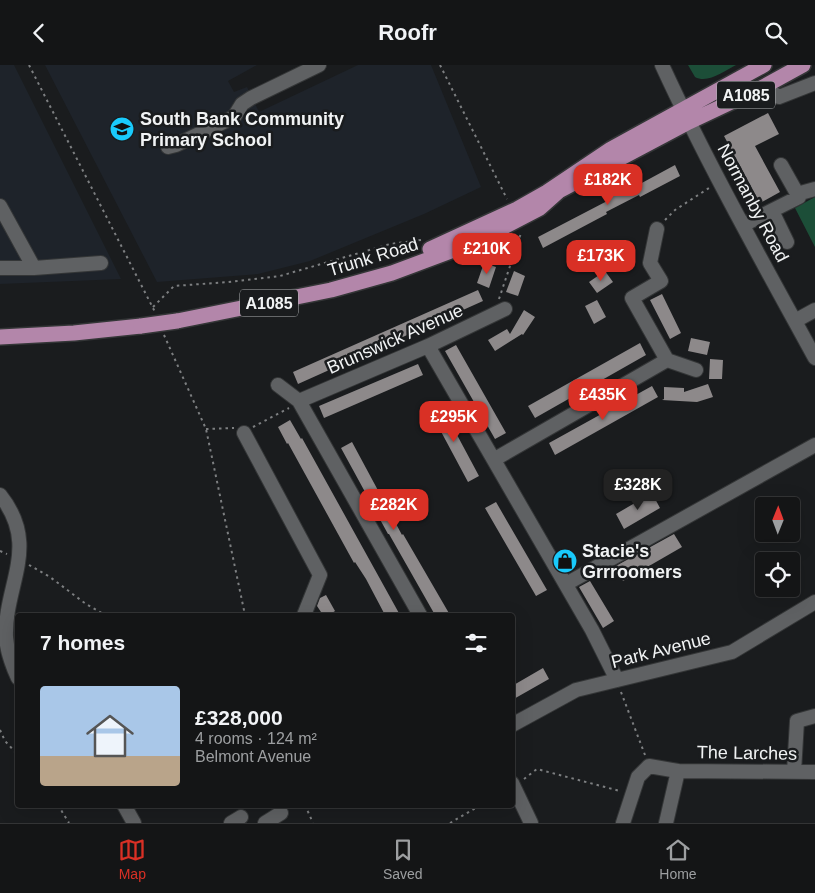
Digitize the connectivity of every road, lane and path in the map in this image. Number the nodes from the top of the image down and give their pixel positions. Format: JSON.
{"nodes":[{"id":1,"x":29,"y":65,"type":"edge"},
{"id":2,"x":319,"y":65,"type":"edge"},
{"id":3,"x":440,"y":65,"type":"edge"},
{"id":4,"x":662,"y":65,"type":"edge"},
{"id":5,"x":803,"y":65,"type":"edge"},
{"id":6,"x":763,"y":66,"type":"edge"},
{"id":7,"x":815,"y":83,"type":"edge"},
{"id":8,"x":763,"y":87,"type":"junction"},
{"id":9,"x":686,"y":116,"type":"junction"},
{"id":10,"x":168,"y":147,"type":"dead end"},
{"id":11,"x":780,"y":165,"type":"dead end"},
{"id":12,"x":720,"y":182,"type":"junction"},
{"id":13,"x":815,"y":189,"type":"edge"},
{"id":14,"x":797,"y":194,"type":"junction"},
{"id":15,"x":0,"y":206,"type":"edge"},
{"id":16,"x":772,"y":211,"type":"junction"},
{"id":17,"x":518,"y":214,"type":"junction"},
{"id":18,"x":743,"y":225,"type":"junction"},
{"id":19,"x":657,"y":229,"type":"joint"},
{"id":20,"x":420,"y":240,"type":"dead end"},
{"id":21,"x":787,"y":242,"type":"dead end"},
{"id":22,"x":101,"y":263,"type":"dead end"},
{"id":23,"x":0,"y":268,"type":"edge"},
{"id":24,"x":34,"y":268,"type":"junction"},
{"id":25,"x":153,"y":307,"type":"junction"},
{"id":26,"x":505,"y":309,"type":"joint"},
{"id":27,"x":815,"y":310,"type":"edge"},
{"id":28,"x":155,"y":313,"type":"dead end"},
{"id":29,"x":795,"y":321,"type":"junction"},
{"id":30,"x":164,"y":335,"type":"dead end"},
{"id":31,"x":0,"y":337,"type":"edge"},
{"id":32,"x":428,"y":346,"type":"junction"},
{"id":33,"x":815,"y":358,"type":"edge"},
{"id":34,"x":667,"y":360,"type":"junction"},
{"id":35,"x":696,"y":370,"type":"dead end"},
{"id":36,"x":278,"y":385,"type":"dead end"},
{"id":37,"x":300,"y":401,"type":"junction"},
{"id":38,"x":206,"y":429,"type":"junction"},
{"id":39,"x":244,"y":433,"type":"junction"},
{"id":40,"x":815,"y":445,"type":"edge"},
{"id":41,"x":495,"y":459,"type":"junction"},
{"id":42,"x":0,"y":495,"type":"edge"},
{"id":43,"x":0,"y":551,"type":"edge"},
{"id":44,"x":19,"y":560,"type":"junction"},
{"id":45,"x":566,"y":584,"type":"junction"},
{"id":46,"x":815,"y":602,"type":"edge"},
{"id":47,"x":102,"y":613,"type":"edge"},
{"id":48,"x":245,"y":613,"type":"edge"},
{"id":49,"x":305,"y":613,"type":"edge"},
{"id":50,"x":419,"y":613,"type":"edge"},
{"id":51,"x":15,"y":670,"type":"edge"},
{"id":52,"x":617,"y":680,"type":"junction"},
{"id":53,"x":815,"y":716,"type":"edge"},
{"id":54,"x":515,"y":723,"type":"edge"},
{"id":55,"x":0,"y":729,"type":"edge"},
{"id":56,"x":15,"y":752,"type":"edge"},
{"id":57,"x":649,"y":766,"type":"junction"},
{"id":58,"x":678,"y":771,"type":"junction"},
{"id":59,"x":794,"y":772,"type":"junction"},
{"id":60,"x":815,"y":772,"type":"edge"},
{"id":61,"x":515,"y":783,"type":"edge"},
{"id":62,"x":515,"y":788,"type":"edge"},
{"id":63,"x":632,"y":795,"type":"junction"},
{"id":64,"x":60,"y":808,"type":"edge"},
{"id":65,"x":126,"y":808,"type":"edge"},
{"id":66,"x":306,"y":808,"type":"edge"},
{"id":67,"x":476,"y":808,"type":"edge"},
{"id":68,"x":281,"y":813,"type":"dead end"},
{"id":69,"x":69,"y":823,"type":"edge"},
{"id":70,"x":134,"y":823,"type":"edge"},
{"id":71,"x":265,"y":823,"type":"edge"},
{"id":72,"x":312,"y":823,"type":"edge"},
{"id":73,"x":450,"y":823,"type":"edge"},
{"id":74,"x":531,"y":823,"type":"edge"},
{"id":75,"x":623,"y":823,"type":"edge"},
{"id":76,"x":666,"y":823,"type":"edge"}],
"edges":[{"from":1,"to":25,"type":"path"},
{"from":2,"to":10,"type":"street"},
{"from":3,"to":17,"type":"path"},
{"from":4,"to":9,"type":"street","name":"Normanby Road"},
{"from":5,"to":8,"type":"main road","name":"Trunk Road","number":"A1085"},
{"from":6,"to":9,"type":"main road","number":"A1085"},
{"from":7,"to":8,"type":"street"},
{"from":8,"to":9,"type":"main road","name":"Trunk Road","number":"A1085"},
{"from":9,"to":12,"type":"street","name":"Normanby Road"},
{"from":9,"to":17,"type":"main road","name":"Trunk Road","number":"A1085"},
{"from":11,"to":14,"type":"street"},
{"from":12,"to":18,"type":"street","name":"Normanby Road"},
{"from":12,"to":19,"type":"path"},
{"from":13,"to":14,"type":"street"},
{"from":14,"to":16,"type":"street"},
{"from":15,"to":24,"type":"street"},
{"from":16,"to":18,"type":"street"},
{"from":16,"to":21,"type":"street"},
{"from":17,"to":26,"type":"path"},
{"from":17,"to":31,"type":"main road","name":"Trunk Road","number":"A1085","bridge":true},
{"from":18,"to":29,"type":"street","name":"Normanby Road"},
{"from":19,"to":34,"type":"street"},
{"from":20,"to":25,"type":"path"},
{"from":22,"to":24,"type":"street"},
{"from":23,"to":24,"type":"street"},
{"from":25,"to":28,"type":"path"},
{"from":26,"to":32,"type":"street","name":"Brunswick Avenue"},
{"from":27,"to":29,"type":"street"},
{"from":29,"to":33,"type":"street","name":"Normanby Road"},
{"from":30,"to":38,"type":"path"},
{"from":32,"to":37,"type":"street","name":"Brunswick Avenue"},
{"from":32,"to":41,"type":"street"},
{"from":34,"to":35,"type":"street"},
{"from":34,"to":41,"type":"street"},
{"from":36,"to":37,"type":"street"},
{"from":37,"to":39,"type":"path"},
{"from":37,"to":50,"type":"street"},
{"from":38,"to":39,"type":"path"},
{"from":38,"to":48,"type":"path"},
{"from":39,"to":49,"type":"street"},
{"from":40,"to":45,"type":"street"},
{"from":41,"to":45,"type":"street"},
{"from":42,"to":44,"type":"street"},
{"from":43,"to":44,"type":"path"},
{"from":44,"to":47,"type":"path"},
{"from":44,"to":51,"type":"street"},
{"from":45,"to":52,"type":"street"},
{"from":46,"to":52,"type":"street","name":"Park Avenue"},
{"from":52,"to":54,"type":"street","name":"Park Avenue"},
{"from":52,"to":57,"type":"path"},
{"from":53,"to":59,"type":"street"},
{"from":55,"to":56,"type":"path"},
{"from":57,"to":58,"type":"street","name":"The Larches"},
{"from":57,"to":63,"type":"street"},
{"from":58,"to":59,"type":"street","name":"The Larches"},
{"from":58,"to":76,"type":"street","name":"The Larches"},
{"from":59,"to":60,"type":"street","name":"The Larches"},
{"from":61,"to":63,"type":"path"},
{"from":62,"to":74,"type":"street"},
{"from":63,"to":75,"type":"street"},
{"from":64,"to":69,"type":"path"},
{"from":65,"to":70,"type":"street"},
{"from":66,"to":72,"type":"path"},
{"from":67,"to":73,"type":"path"},
{"from":68,"to":71,"type":"street"}]}
